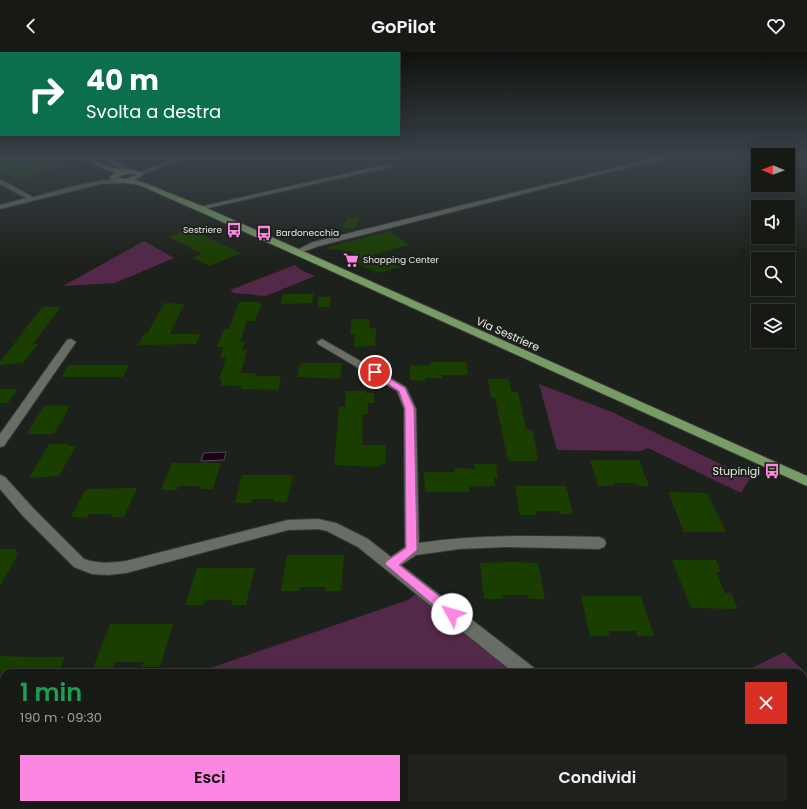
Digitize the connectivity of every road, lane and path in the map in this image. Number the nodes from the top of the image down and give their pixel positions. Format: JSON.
{"nodes":[{"id":1,"x":18,"y":191,"type":"edge"},
{"id":2,"x":60,"y":191,"type":"edge"},
{"id":3,"x":167,"y":191,"type":"edge"},
{"id":4,"x":274,"y":191,"type":"edge"},
{"id":5,"x":527,"y":191,"type":"edge"},
{"id":6,"x":30,"y":198,"type":"junction"},
{"id":7,"x":0,"y":207,"type":"edge"},
{"id":8,"x":199,"y":208,"type":"junction"},
{"id":9,"x":297,"y":252,"type":"junction"},
{"id":10,"x":71,"y":342,"type":"dead end"},
{"id":11,"x":322,"y":342,"type":"dead end"},
{"id":12,"x":0,"y":443,"type":"edge"},
{"id":13,"x":0,"y":480,"type":"edge"},
{"id":14,"x":807,"y":481,"type":"edge"},
{"id":15,"x":599,"y":543,"type":"dead end"},
{"id":16,"x":412,"y":550,"type":"junction"},
{"id":17,"x":391,"y":564,"type":"junction"},
{"id":18,"x":522,"y":669,"type":"edge"}],
"edges":[{"from":1,"to":6,"type":"street"},
{"from":2,"to":6,"type":"street"},
{"from":3,"to":8,"type":"main road","name":"Via Sestriere"},
{"from":4,"to":8,"type":"street"},
{"from":5,"to":9,"type":"street"},
{"from":6,"to":7,"type":"street"},
{"from":8,"to":9,"type":"main road","name":"Via Sestriere"},
{"from":9,"to":14,"type":"main road","name":"Via Sestriere"},
{"from":10,"to":12,"type":"street"},
{"from":11,"to":16,"type":"street"},
{"from":13,"to":17,"type":"street"},
{"from":15,"to":16,"type":"street"},
{"from":16,"to":17,"type":"street"},
{"from":17,"to":18,"type":"street"}]}
